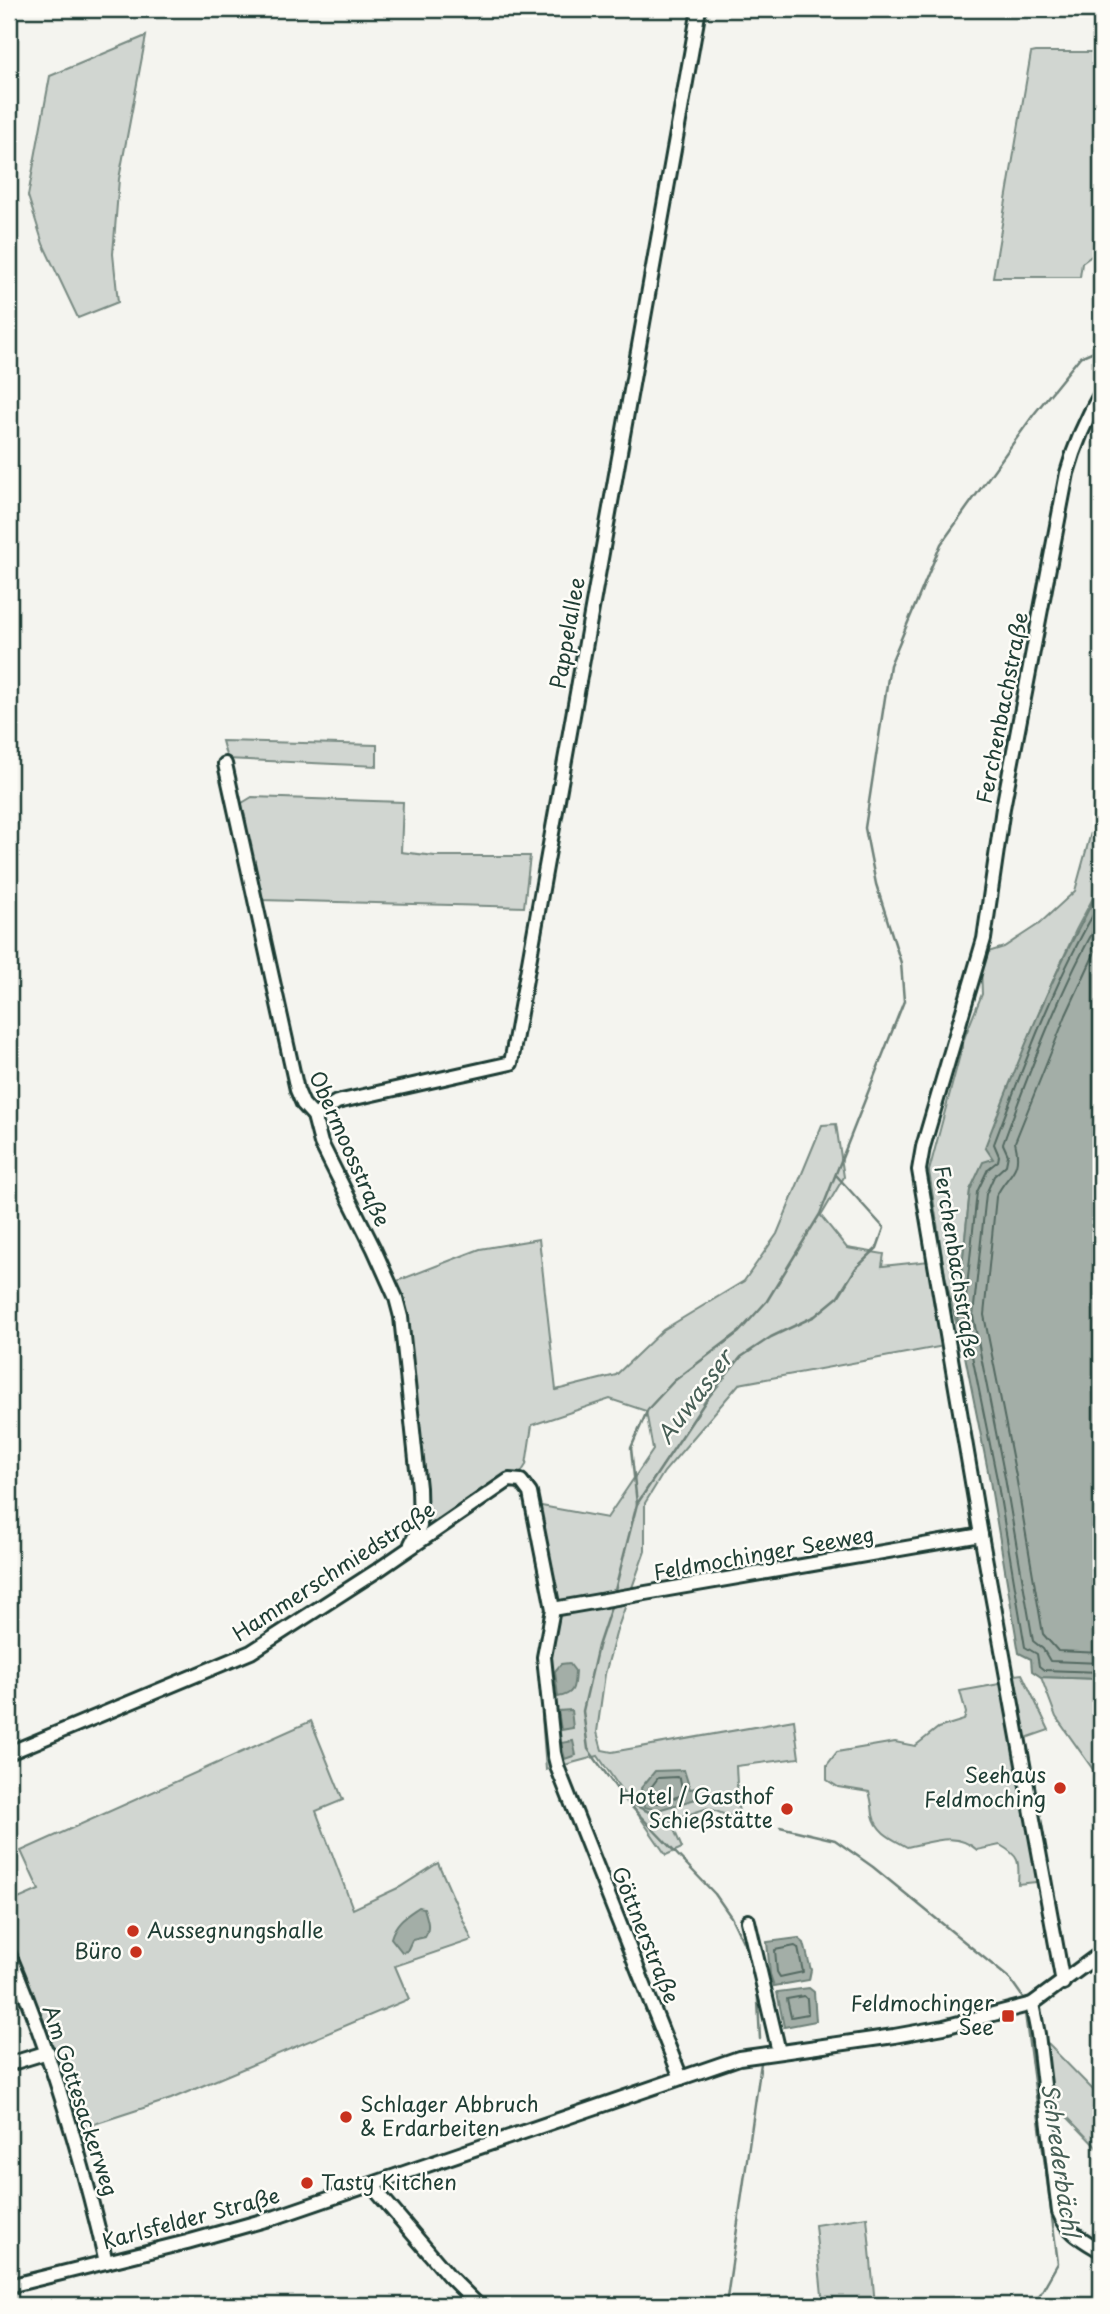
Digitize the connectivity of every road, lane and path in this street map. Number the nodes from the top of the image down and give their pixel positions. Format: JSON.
{"nodes":[{"id":1,"x":699,"y":9,"type":"edge"},
{"id":2,"x":1101,"y":393,"type":"edge"},
{"id":3,"x":225,"y":764,"type":"dead end"},
{"id":4,"x":314,"y":1116,"type":"junction"},
{"id":5,"x":521,"y":1480,"type":"joint"},
{"id":6,"x":981,"y":1535,"type":"junction"},
{"id":7,"x":409,"y":1547,"type":"junction"},
{"id":8,"x":553,"y":1609,"type":"junction"},
{"id":9,"x":9,"y":1753,"type":"edge"},
{"id":10,"x":748,"y":1922,"type":"dead end"},
{"id":11,"x":1101,"y":1953,"type":"edge"},
{"id":12,"x":9,"y":1955,"type":"edge"},
{"id":13,"x":1063,"y":1983,"type":"junction"},
{"id":14,"x":1032,"y":2004,"type":"junction"},
{"id":15,"x":48,"y":2052,"type":"junction"},
{"id":16,"x":779,"y":2052,"type":"junction"},
{"id":17,"x":9,"y":2064,"type":"edge"},
{"id":18,"x":681,"y":2078,"type":"junction"},
{"id":19,"x":374,"y":2184,"type":"junction"},
{"id":20,"x":1101,"y":2251,"type":"edge"},
{"id":21,"x":106,"y":2262,"type":"junction"},
{"id":22,"x":9,"y":2286,"type":"edge"},
{"id":23,"x":464,"y":2299,"type":"edge"},
{"id":24,"x":478,"y":2305,"type":"edge"}],
"edges":[{"from":1,"to":4,"type":"street","name":"Pappelallee"},
{"from":2,"to":6,"type":"street","name":"Ferchenbachstraße"},
{"from":3,"to":4,"type":"street","name":"Obermoosstraße"},
{"from":4,"to":7,"type":"street","name":"Obermoosstraße"},
{"from":5,"to":7,"type":"street","name":"Hammerschmiedstraße"},
{"from":5,"to":8,"type":"street","name":"Göttnerstraße"},
{"from":6,"to":8,"type":"street","name":"Feldmochinger Seeweg"},
{"from":6,"to":13,"type":"street","name":"Ferchenbachstraße"},
{"from":7,"to":9,"type":"street","name":"Hammerschmiedstraße"},
{"from":8,"to":18,"type":"street","name":"Göttnerstraße"},
{"from":10,"to":16,"type":"street"},
{"from":11,"to":13,"type":"street","name":"Karlsfelder Straße"},
{"from":12,"to":15,"type":"street","name":"Am Gottesackerweg"},
{"from":13,"to":14,"type":"street","name":"Karlsfelder Straße"},
{"from":14,"to":16,"type":"street","name":"Karlsfelder Straße"},
{"from":14,"to":20,"type":"street"},
{"from":15,"to":17,"type":"street"},
{"from":15,"to":21,"type":"street","name":"Am Gottesackerweg"},
{"from":16,"to":18,"type":"street","name":"Karlsfelder Straße"},
{"from":18,"to":19,"type":"street","name":"Karlsfelder Straße"},
{"from":19,"to":21,"type":"street","name":"Karlsfelder Straße"},
{"from":19,"to":23,"type":"street"},
{"from":21,"to":22,"type":"street","name":"Karlsfelder Straße"},
{"from":23,"to":24,"type":"street"}]}
